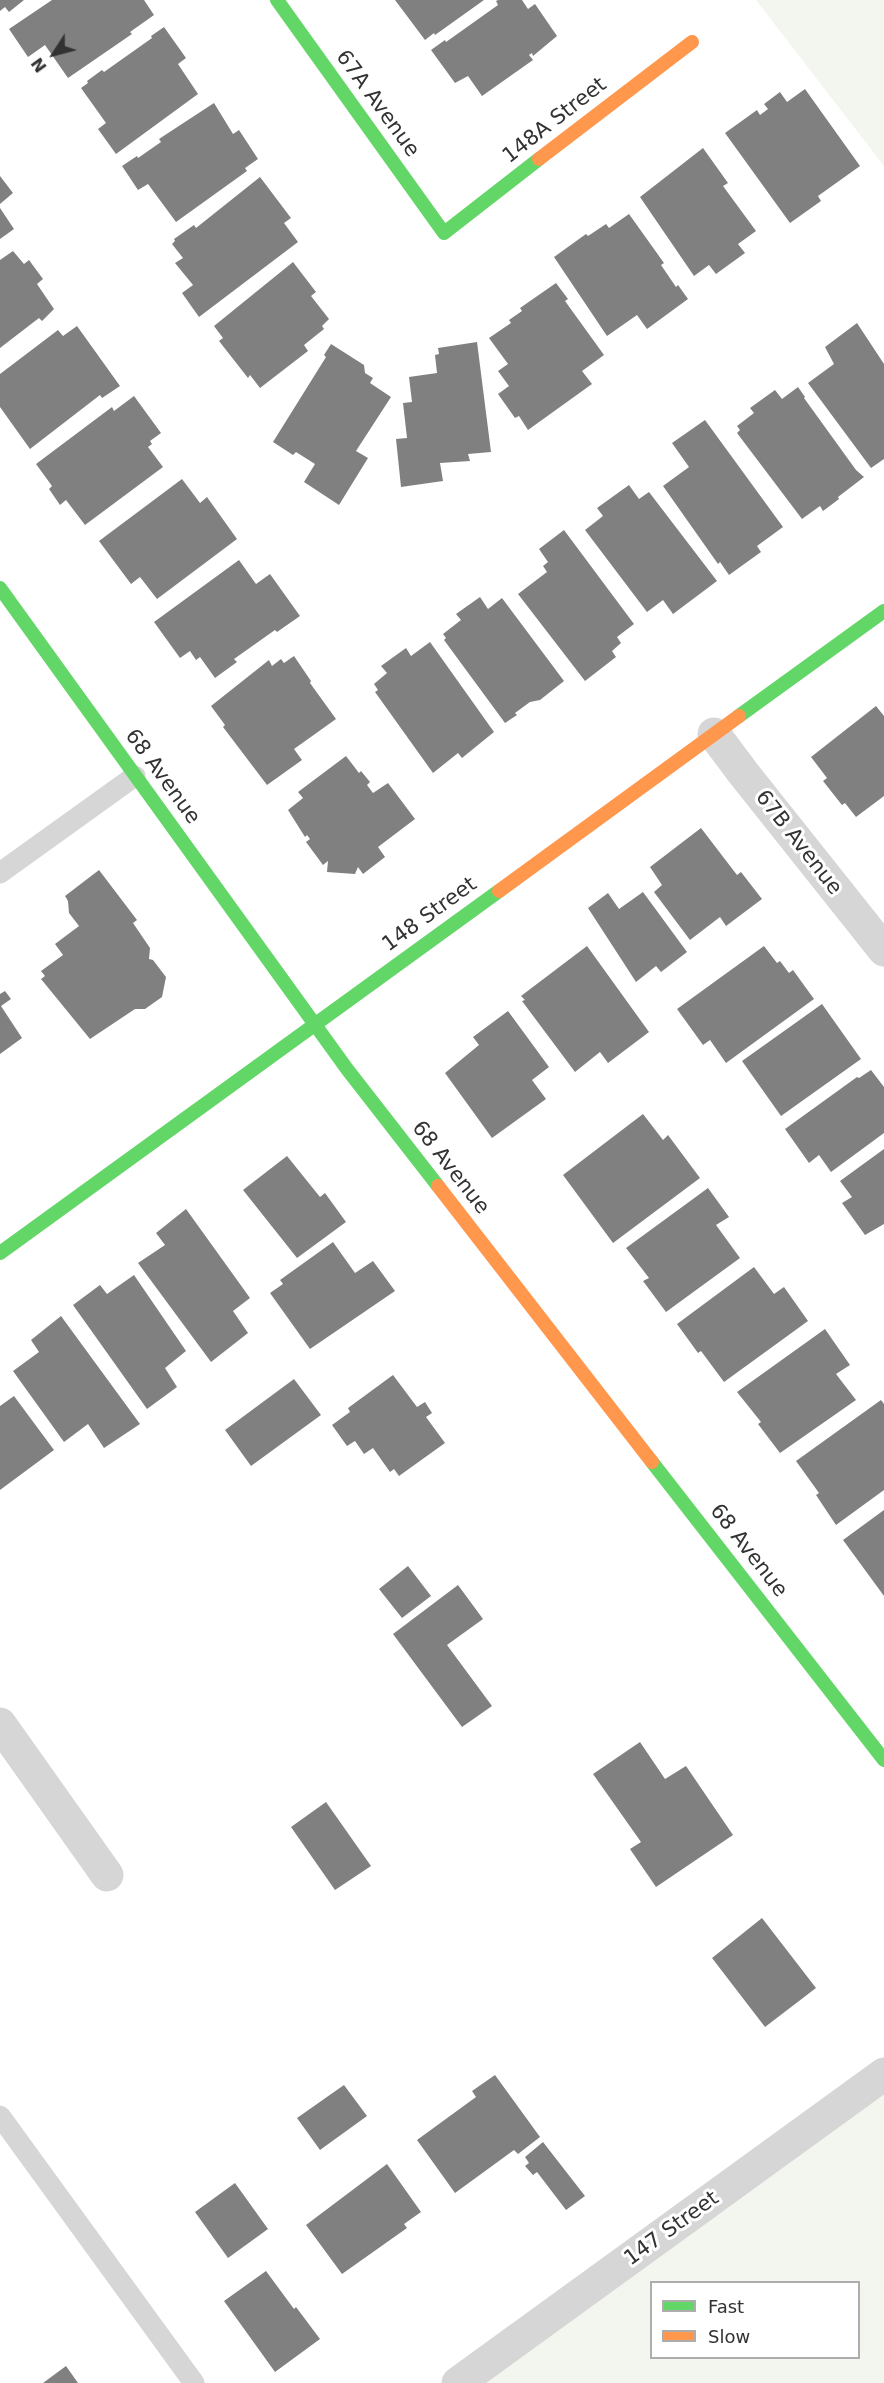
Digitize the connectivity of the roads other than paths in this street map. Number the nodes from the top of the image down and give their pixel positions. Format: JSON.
{"nodes":[{"id":1,"x":277,"y":0,"type":"edge"},
{"id":2,"x":692,"y":42,"type":"dead end"},
{"id":3,"x":444,"y":233,"type":"joint"},
{"id":4,"x":0,"y":588,"type":"edge"},
{"id":5,"x":884,"y":611,"type":"edge"},
{"id":6,"x":714,"y":734,"type":"junction"},
{"id":7,"x":135,"y":776,"type":"junction"},
{"id":8,"x":0,"y":873,"type":"edge"},
{"id":9,"x":884,"y":950,"type":"edge"},
{"id":10,"x":314,"y":1026,"type":"junction"},
{"id":11,"x":0,"y":1252,"type":"edge"},
{"id":12,"x":0,"y":1724,"type":"edge"},
{"id":13,"x":884,"y":1760,"type":"edge"},
{"id":14,"x":106,"y":1875,"type":"dead end"},
{"id":15,"x":884,"y":2074,"type":"edge"},
{"id":16,"x":0,"y":2116,"type":"edge"},
{"id":17,"x":194,"y":2383,"type":"edge"},
{"id":18,"x":458,"y":2383,"type":"edge"}],
"edges":[{"from":1,"to":3,"type":"street","name":"67A Avenue"},
{"from":2,"to":3,"type":"street","name":"148A Street"},
{"from":4,"to":7,"type":"street","name":"68 Avenue"},
{"from":5,"to":6,"type":"street","name":"148 Street"},
{"from":6,"to":9,"type":"street","name":"67B Avenue"},
{"from":6,"to":10,"type":"street","name":"148 Street"},
{"from":7,"to":8,"type":"lane"},
{"from":7,"to":10,"type":"street","name":"68 Avenue"},
{"from":10,"to":11,"type":"street","name":"148 Street"},
{"from":10,"to":13,"type":"street","name":"68 Avenue"},
{"from":12,"to":14,"type":"street"},
{"from":15,"to":18,"type":"street","name":"147 Street"},
{"from":16,"to":17,"type":"lane"}]}
